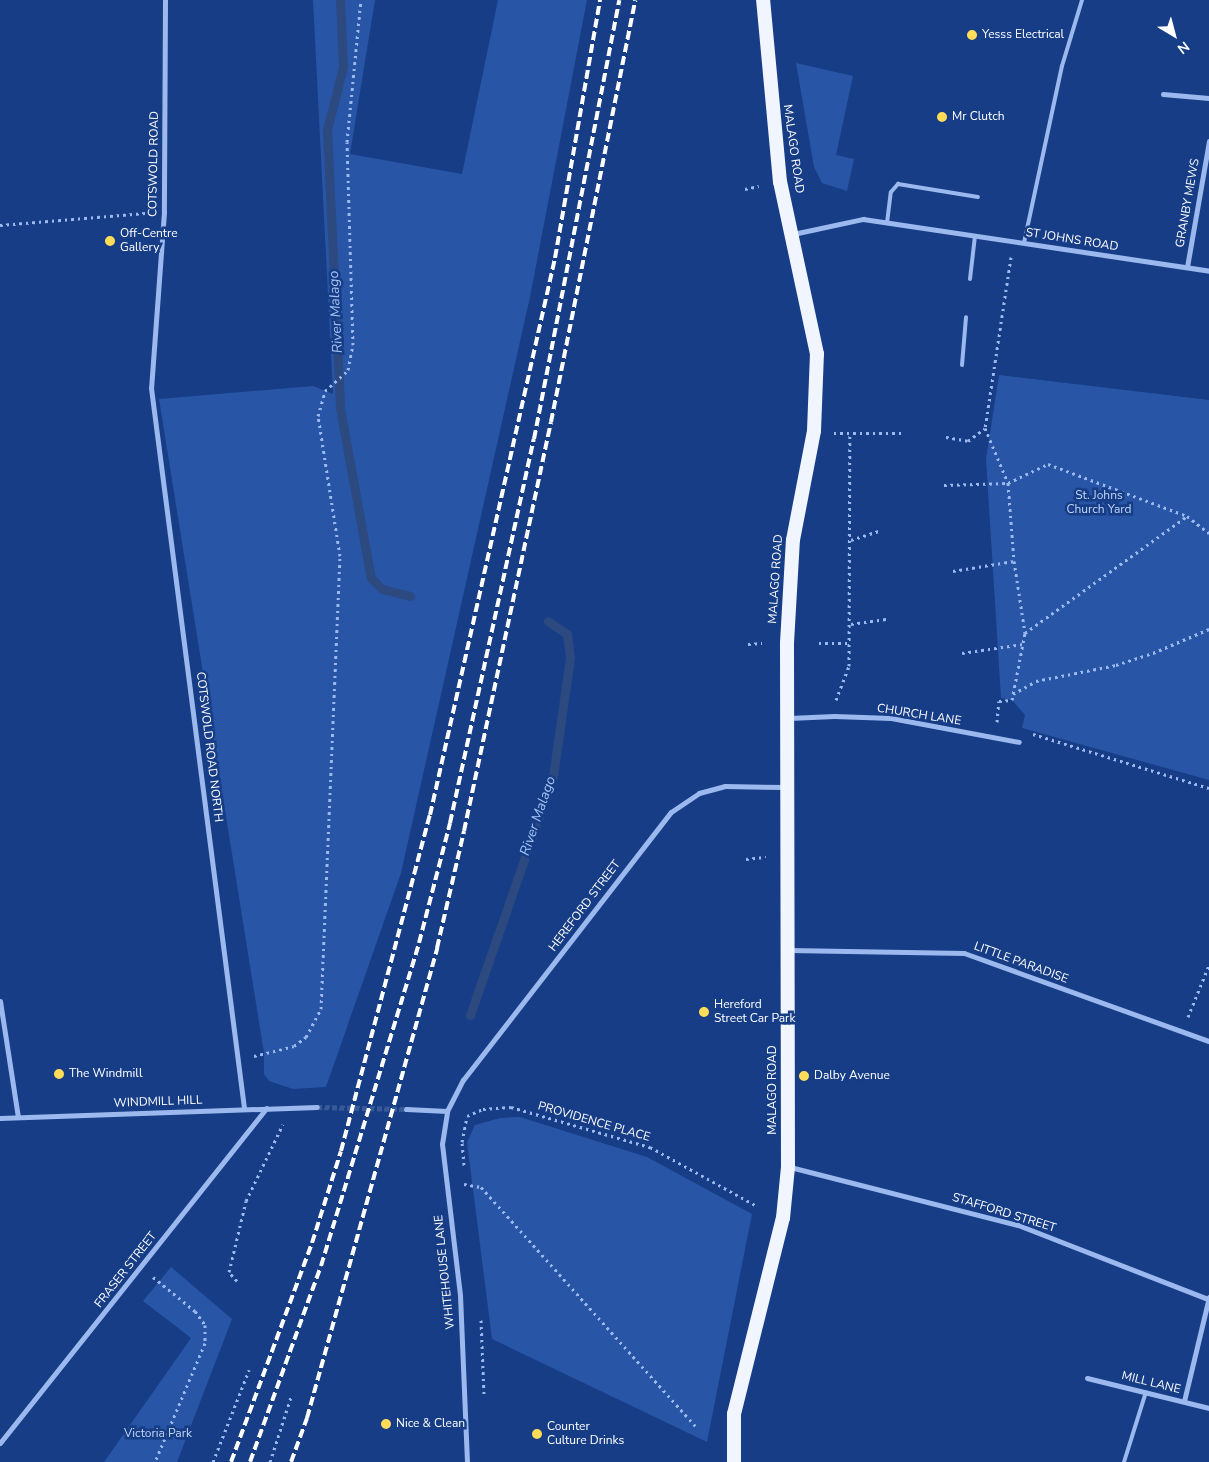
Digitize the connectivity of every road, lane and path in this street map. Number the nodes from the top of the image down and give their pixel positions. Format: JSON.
{"nodes":[{"id":1,"x":165,"y":0,"type":"edge"},
{"id":2,"x":361,"y":0,"type":"edge"},
{"id":3,"x":763,"y":0,"type":"edge"},
{"id":4,"x":1082,"y":0,"type":"edge"},
{"id":5,"x":1163,"y":94,"type":"dead end"},
{"id":6,"x":1209,"y":98,"type":"edge"},
{"id":7,"x":1209,"y":141,"type":"edge"},
{"id":8,"x":978,"y":197,"type":"dead end"},
{"id":9,"x":164,"y":212,"type":"junction"},
{"id":10,"x":887,"y":223,"type":"junction"},
{"id":11,"x":0,"y":225,"type":"edge"},
{"id":12,"x":793,"y":234,"type":"junction"},
{"id":13,"x":975,"y":236,"type":"junction"},
{"id":14,"x":1013,"y":242,"type":"junction"},
{"id":15,"x":1024,"y":243,"type":"junction"},
{"id":16,"x":1187,"y":268,"type":"junction"},
{"id":17,"x":1209,"y":271,"type":"edge"},
{"id":18,"x":970,"y":279,"type":"dead end"},
{"id":19,"x":966,"y":317,"type":"dead end"},
{"id":20,"x":962,"y":365,"type":"dead end"},
{"id":21,"x":151,"y":388,"type":"joint"},
{"id":22,"x":986,"y":428,"type":"junction"},
{"id":23,"x":814,"y":431,"type":"junction"},
{"id":24,"x":904,"y":433,"type":"dead end"},
{"id":25,"x":850,"y":434,"type":"junction"},
{"id":26,"x":946,"y":437,"type":"dead end"},
{"id":27,"x":1008,"y":482,"type":"junction"},
{"id":28,"x":944,"y":485,"type":"dead end"},
{"id":29,"x":1187,"y":516,"type":"junction"},
{"id":30,"x":879,"y":531,"type":"dead end"},
{"id":31,"x":1209,"y":533,"type":"edge"},
{"id":32,"x":851,"y":540,"type":"junction"},
{"id":33,"x":1014,"y":561,"type":"junction"},
{"id":34,"x":953,"y":571,"type":"dead end"},
{"id":35,"x":888,"y":618,"type":"dead end"},
{"id":36,"x":851,"y":624,"type":"junction"},
{"id":37,"x":1209,"y":629,"type":"edge"},
{"id":38,"x":1025,"y":633,"type":"junction"},
{"id":39,"x":849,"y":642,"type":"junction"},
{"id":40,"x":762,"y":643,"type":"dead end"},
{"id":41,"x":819,"y":643,"type":"dead end"},
{"id":42,"x":748,"y":644,"type":"dead end"},
{"id":43,"x":1023,"y":644,"type":"junction"},
{"id":44,"x":962,"y":654,"type":"dead end"},
{"id":45,"x":1013,"y":694,"type":"junction"},
{"id":46,"x":836,"y":700,"type":"dead end"},
{"id":47,"x":999,"y":701,"type":"dead end"},
{"id":48,"x":785,"y":718,"type":"junction"},
{"id":49,"x":1019,"y":742,"type":"joint"},
{"id":50,"x":785,"y":786,"type":"junction"},
{"id":51,"x":1209,"y":788,"type":"edge"},
{"id":52,"x":766,"y":857,"type":"dead end"},
{"id":53,"x":746,"y":859,"type":"dead end"},
{"id":54,"x":788,"y":950,"type":"junction"},
{"id":55,"x":1209,"y":965,"type":"edge"},
{"id":56,"x":0,"y":1001,"type":"edge"},
{"id":57,"x":1182,"y":1032,"type":"junction"},
{"id":58,"x":1209,"y":1041,"type":"edge"},
{"id":59,"x":253,"y":1065,"type":"dead end"},
{"id":60,"x":318,"y":1107,"type":"tunnel mouth"},
{"id":61,"x":244,"y":1108,"type":"junction"},
{"id":62,"x":266,"y":1108,"type":"junction"},
{"id":63,"x":290,"y":1108,"type":"junction"},
{"id":64,"x":406,"y":1109,"type":"tunnel mouth"},
{"id":65,"x":447,"y":1111,"type":"junction"},
{"id":66,"x":18,"y":1117,"type":"junction"},
{"id":67,"x":0,"y":1118,"type":"edge"},
{"id":68,"x":788,"y":1167,"type":"junction"},
{"id":69,"x":446,"y":1186,"type":"junction"},
{"id":70,"x":755,"y":1205,"type":"dead end"},
{"id":71,"x":141,"y":1267,"type":"junction"},
{"id":72,"x":237,"y":1281,"type":"dead end"},
{"id":73,"x":1209,"y":1298,"type":"edge"},
{"id":74,"x":249,"y":1370,"type":"dead end"},
{"id":75,"x":1087,"y":1378,"type":"dead end"},
{"id":76,"x":1146,"y":1392,"type":"junction"},
{"id":77,"x":291,"y":1397,"type":"dead end"},
{"id":78,"x":1184,"y":1402,"type":"junction"},
{"id":79,"x":1209,"y":1408,"type":"edge"},
{"id":80,"x":696,"y":1427,"type":"dead end"},
{"id":81,"x":0,"y":1443,"type":"edge"},
{"id":82,"x":155,"y":1462,"type":"edge"},
{"id":83,"x":212,"y":1462,"type":"edge"},
{"id":84,"x":270,"y":1462,"type":"edge"},
{"id":85,"x":467,"y":1462,"type":"edge"},
{"id":86,"x":734,"y":1462,"type":"edge"},
{"id":87,"x":1124,"y":1462,"type":"edge"}],
"edges":[{"from":1,"to":9,"type":"street","name":"COTSWOLD ROAD"},
{"from":2,"to":59,"type":"path"},
{"from":3,"to":12,"type":"highway","name":"MALAGO ROAD"},
{"from":4,"to":15,"type":"lane"},
{"from":5,"to":6,"type":"street"},
{"from":7,"to":16,"type":"street","name":"GRANBY MEWS"},
{"from":8,"to":10,"type":"lane"},
{"from":9,"to":11,"type":"path"},
{"from":9,"to":21,"type":"street","name":"COTSWOLD ROAD"},
{"from":10,"to":12,"type":"street","name":"ST JOHNS ROAD"},
{"from":10,"to":13,"type":"street","name":"ST JOHNS ROAD"},
{"from":12,"to":23,"type":"highway","name":"MALAGO ROAD"},
{"from":13,"to":14,"type":"street","name":"ST JOHNS ROAD"},
{"from":13,"to":18,"type":"lane"},
{"from":14,"to":15,"type":"street","name":"ST JOHNS ROAD"},
{"from":14,"to":22,"type":"path"},
{"from":15,"to":16,"type":"street","name":"ST JOHNS ROAD"},
{"from":16,"to":17,"type":"street","name":"ST JOHNS ROAD"},
{"from":19,"to":20,"type":"lane"},
{"from":21,"to":61,"type":"street","name":"COTSWOLD ROAD NORTH"},
{"from":22,"to":26,"type":"path"},
{"from":22,"to":27,"type":"path"},
{"from":23,"to":25,"type":"path"},
{"from":23,"to":48,"type":"highway","name":"MALAGO ROAD"},
{"from":24,"to":25,"type":"path"},
{"from":25,"to":32,"type":"path"},
{"from":27,"to":28,"type":"path"},
{"from":27,"to":29,"type":"path"},
{"from":27,"to":33,"type":"path"},
{"from":29,"to":31,"type":"path"},
{"from":29,"to":38,"type":"path"},
{"from":30,"to":32,"type":"path"},
{"from":32,"to":36,"type":"path"},
{"from":33,"to":34,"type":"path"},
{"from":33,"to":38,"type":"path"},
{"from":35,"to":36,"type":"path"},
{"from":36,"to":39,"type":"path"},
{"from":37,"to":45,"type":"path"},
{"from":38,"to":43,"type":"path"},
{"from":39,"to":41,"type":"path"},
{"from":39,"to":46,"type":"path"},
{"from":40,"to":42,"type":"path"},
{"from":43,"to":44,"type":"path"},
{"from":43,"to":45,"type":"path"},
{"from":45,"to":47,"type":"path"},
{"from":48,"to":49,"type":"street","name":"CHURCH LANE"},
{"from":48,"to":50,"type":"highway","name":"MALAGO ROAD"},
{"from":49,"to":51,"type":"path"},
{"from":50,"to":54,"type":"highway","name":"MALAGO ROAD"},
{"from":50,"to":65,"type":"street","name":"HEREFORD STREET"},
{"from":52,"to":53,"type":"path"},
{"from":54,"to":57,"type":"street","name":"LITTLE PARADISE"},
{"from":54,"to":68,"type":"highway","name":"MALAGO ROAD"},
{"from":55,"to":57,"type":"path"},
{"from":56,"to":66,"type":"street"},
{"from":57,"to":58,"type":"street","name":"LITTLE PARADISE"},
{"from":60,"to":63,"type":"street","name":"WINDMILL HILL"},
{"from":61,"to":62,"type":"street","name":"WINDMILL HILL"},
{"from":61,"to":66,"type":"street","name":"WINDMILL HILL"},
{"from":62,"to":63,"type":"street","name":"WINDMILL HILL"},
{"from":62,"to":71,"type":"street","name":"FRASER STREET"},
{"from":63,"to":72,"type":"path"},
{"from":64,"to":65,"type":"street"},
{"from":65,"to":69,"type":"street","name":"WHITEHOUSE LANE"},
{"from":65,"to":70,"type":"path","name":"PROVIDENCE PLACE"},
{"from":66,"to":67,"type":"street","name":"WINDMILL HILL"},
{"from":68,"to":73,"type":"street","name":"STAFFORD STREET"},
{"from":68,"to":86,"type":"highway"},
{"from":69,"to":80,"type":"path"},
{"from":69,"to":85,"type":"street","name":"WHITEHOUSE LANE"},
{"from":71,"to":81,"type":"street","name":"FRASER STREET"},
{"from":71,"to":82,"type":"path"},
{"from":73,"to":78,"type":"street"},
{"from":74,"to":83,"type":"path"},
{"from":75,"to":76,"type":"street","name":"MILL LANE"},
{"from":76,"to":78,"type":"street","name":"MILL LANE"},
{"from":76,"to":87,"type":"lane"},
{"from":77,"to":84,"type":"path"},
{"from":78,"to":79,"type":"street","name":"MILL LANE"}]}
